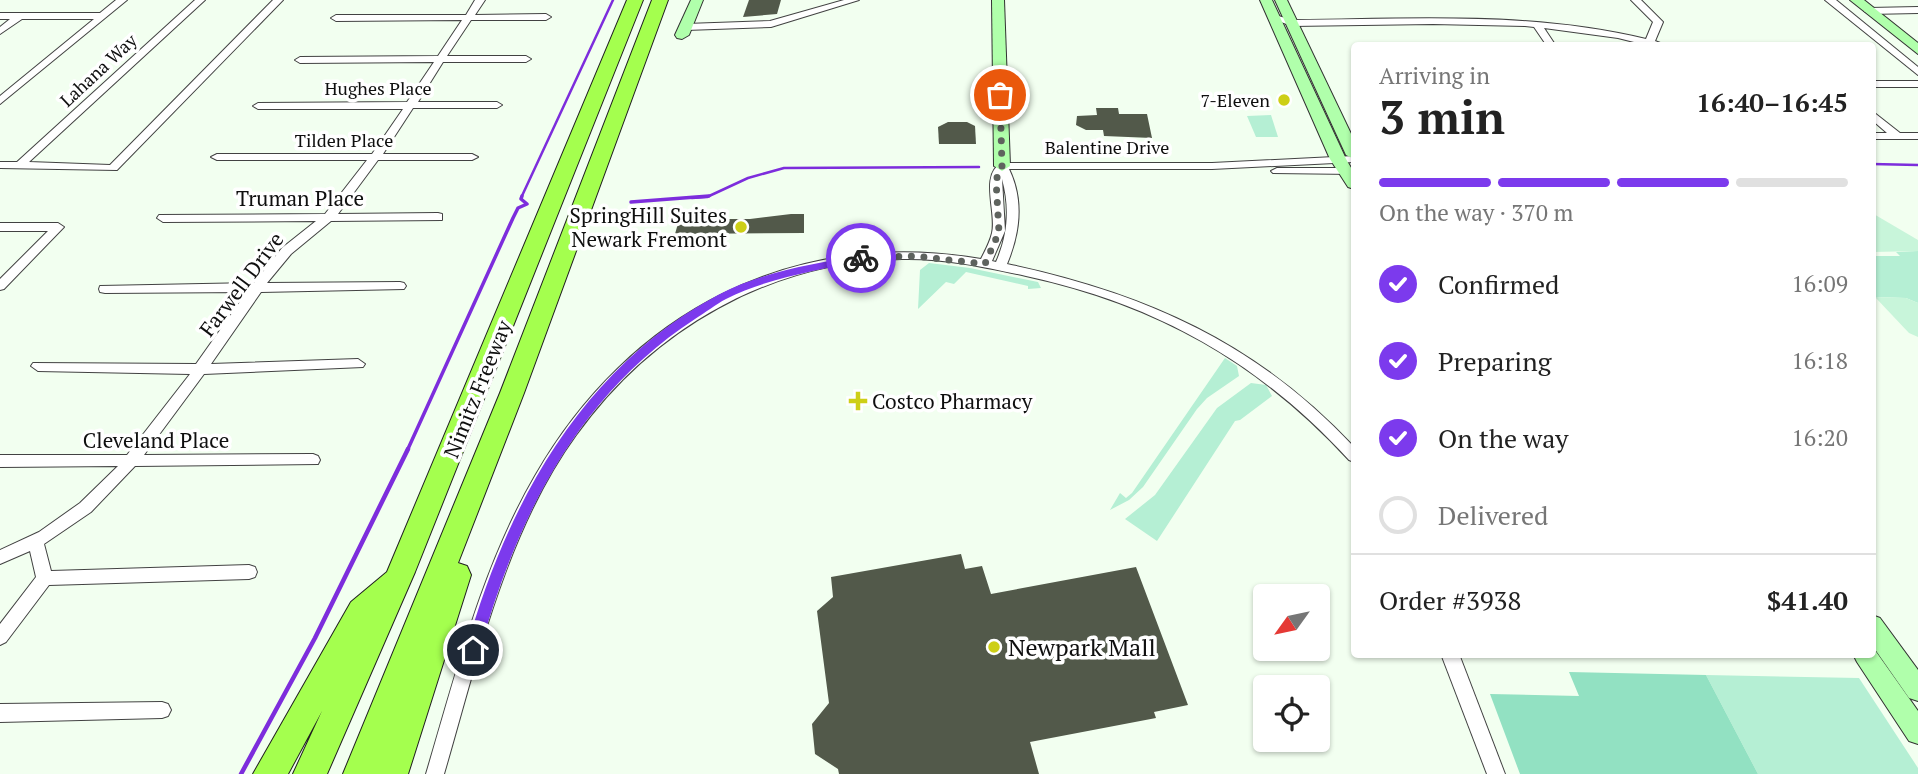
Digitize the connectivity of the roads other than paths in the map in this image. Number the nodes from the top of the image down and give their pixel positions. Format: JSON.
{"nodes":[{"id":1,"x":122,"y":0,"type":"edge"},
{"id":2,"x":200,"y":0,"type":"edge"},
{"id":3,"x":278,"y":0,"type":"edge"},
{"id":4,"x":480,"y":0,"type":"edge"},
{"id":5,"x":635,"y":0,"type":"edge"},
{"id":6,"x":660,"y":0,"type":"edge"},
{"id":7,"x":697,"y":0,"type":"edge"},
{"id":8,"x":854,"y":0,"type":"edge"},
{"id":9,"x":998,"y":0,"type":"edge"},
{"id":10,"x":1266,"y":0,"type":"edge"},
{"id":11,"x":1281,"y":0,"type":"edge"},
{"id":12,"x":1636,"y":0,"type":"edge"},
{"id":13,"x":1830,"y":0,"type":"edge"},
{"id":14,"x":1856,"y":0,"type":"edge"},
{"id":15,"x":1872,"y":6,"type":"edge"},
{"id":16,"x":1892,"y":12,"type":"junction"},
{"id":17,"x":1918,"y":13,"type":"edge"},
{"id":18,"x":0,"y":16,"type":"edge"},
{"id":19,"x":20,"y":16,"type":"junction"},
{"id":20,"x":103,"y":16,"type":"junction"},
{"id":21,"x":546,"y":17,"type":"dead end"},
{"id":22,"x":336,"y":18,"type":"dead end"},
{"id":23,"x":468,"y":18,"type":"junction"},
{"id":24,"x":1285,"y":19,"type":"junction"},
{"id":25,"x":1536,"y":23,"type":"junction"},
{"id":26,"x":0,"y":31,"type":"edge"},
{"id":27,"x":684,"y":31,"type":"joint"},
{"id":28,"x":1918,"y":35,"type":"edge"},
{"id":29,"x":1650,"y":41,"type":"joint"},
{"id":30,"x":1549,"y":42,"type":"edge"},
{"id":31,"x":1918,"y":50,"type":"edge"},
{"id":32,"x":440,"y":59,"type":"junction"},
{"id":33,"x":526,"y":59,"type":"dead end"},
{"id":34,"x":300,"y":60,"type":"dead end"},
{"id":35,"x":1918,"y":72,"type":"edge"},
{"id":36,"x":1876,"y":84,"type":"edge"},
{"id":37,"x":1918,"y":84,"type":"edge"},
{"id":38,"x":0,"y":101,"type":"edge"},
{"id":39,"x":258,"y":106,"type":"dead end"},
{"id":40,"x":408,"y":106,"type":"junction"},
{"id":41,"x":497,"y":106,"type":"dead end"},
{"id":42,"x":1876,"y":118,"type":"edge"},
{"id":43,"x":1876,"y":136,"type":"edge"},
{"id":44,"x":1897,"y":136,"type":"junction"},
{"id":45,"x":1918,"y":136,"type":"edge"},
{"id":46,"x":217,"y":157,"type":"dead end"},
{"id":47,"x":472,"y":157,"type":"dead end"},
{"id":48,"x":373,"y":158,"type":"junction"},
{"id":49,"x":0,"y":165,"type":"edge"},
{"id":50,"x":20,"y":165,"type":"junction"},
{"id":51,"x":1002,"y":166,"type":"junction"},
{"id":52,"x":1350,"y":167,"type":"edge"},
{"id":53,"x":438,"y":217,"type":"dead end"},
{"id":54,"x":163,"y":218,"type":"dead end"},
{"id":55,"x":328,"y":218,"type":"junction"},
{"id":56,"x":0,"y":228,"type":"edge"},
{"id":57,"x":993,"y":266,"type":"junction"},
{"id":58,"x":0,"y":286,"type":"edge"},
{"id":59,"x":400,"y":286,"type":"dead end"},
{"id":60,"x":257,"y":288,"type":"junction"},
{"id":61,"x":105,"y":289,"type":"dead end"},
{"id":62,"x":358,"y":364,"type":"dead end"},
{"id":63,"x":38,"y":366,"type":"dead end"},
{"id":64,"x":202,"y":369,"type":"junction"},
{"id":65,"x":512,"y":393,"type":"junction"},
{"id":66,"x":1351,"y":452,"type":"edge"},
{"id":67,"x":313,"y":460,"type":"dead end"},
{"id":68,"x":0,"y":461,"type":"edge"},
{"id":69,"x":130,"y":462,"type":"junction"},
{"id":70,"x":36,"y":543,"type":"junction"},
{"id":71,"x":0,"y":557,"type":"edge"},
{"id":72,"x":249,"y":572,"type":"dead end"},
{"id":73,"x":401,"y":572,"type":"junction"},
{"id":74,"x":45,"y":578,"type":"junction"},
{"id":75,"x":1876,"y":631,"type":"edge"},
{"id":76,"x":0,"y":636,"type":"edge"},
{"id":77,"x":1452,"y":658,"type":"edge"},
{"id":78,"x":1868,"y":658,"type":"edge"},
{"id":79,"x":1918,"y":690,"type":"edge"},
{"id":80,"x":162,"y":710,"type":"dead end"},
{"id":81,"x":0,"y":713,"type":"edge"},
{"id":82,"x":1918,"y":732,"type":"edge"},
{"id":83,"x":270,"y":774,"type":"edge"},
{"id":84,"x":310,"y":774,"type":"edge"},
{"id":85,"x":360,"y":774,"type":"edge"},
{"id":86,"x":391,"y":774,"type":"edge"},
{"id":87,"x":435,"y":774,"type":"edge"},
{"id":88,"x":1496,"y":774,"type":"edge"}],
"edges":[{"from":1,"to":20,"type":"street"},
{"from":2,"to":50,"type":"street","name":"Lahana Way"},
{"from":3,"to":50,"type":"street"},
{"from":4,"to":23,"type":"street","name":"Farwell Drive"},
{"from":5,"to":73,"type":"highway","name":"Nimitz Freeway"},
{"from":6,"to":65,"type":"highway","name":"Nimitz Freeway"},
{"from":7,"to":27,"type":"main road"},
{"from":8,"to":27,"type":"street"},
{"from":9,"to":51,"type":"main road"},
{"from":10,"to":24,"type":"main road"},
{"from":11,"to":24,"type":"main road"},
{"from":12,"to":29,"type":"street"},
{"from":13,"to":35,"type":"street"},
{"from":14,"to":15,"type":"main road"},
{"from":15,"to":16,"type":"main road"},
{"from":15,"to":31,"type":"main road"},
{"from":16,"to":17,"type":"street"},
{"from":16,"to":28,"type":"main road"},
{"from":18,"to":19,"type":"street"},
{"from":19,"to":20,"type":"street"},
{"from":19,"to":26,"type":"street"},
{"from":20,"to":38,"type":"street"},
{"from":21,"to":23,"type":"street"},
{"from":22,"to":23,"type":"street"},
{"from":23,"to":32,"type":"street","name":"Farwell Drive"},
{"from":24,"to":25,"type":"street"},
{"from":24,"to":52,"type":"main road"},
{"from":25,"to":29,"type":"street"},
{"from":25,"to":30,"type":"street"},
{"from":32,"to":33,"type":"street"},
{"from":32,"to":34,"type":"street"},
{"from":32,"to":40,"type":"street","name":"Farwell Drive"},
{"from":36,"to":37,"type":"street"},
{"from":39,"to":40,"type":"street","name":"Hughes Place"},
{"from":40,"to":41,"type":"street","name":"Hughes Place"},
{"from":40,"to":48,"type":"street","name":"Farwell Drive"},
{"from":42,"to":44,"type":"street"},
{"from":43,"to":44,"type":"street"},
{"from":44,"to":45,"type":"street"},
{"from":46,"to":48,"type":"street","name":"Tilden Place"},
{"from":47,"to":48,"type":"street","name":"Tilden Place"},
{"from":48,"to":55,"type":"street","name":"Farwell Drive"},
{"from":49,"to":50,"type":"street"},
{"from":51,"to":52,"type":"street","name":"Balentine Drive"},
{"from":51,"to":57,"type":"street"},
{"from":53,"to":55,"type":"street","name":"Truman Place"},
{"from":54,"to":55,"type":"street","name":"Truman Place"},
{"from":55,"to":60,"type":"street","name":"Farwell Drive"},
{"from":56,"to":58,"type":"street"},
{"from":57,"to":66,"type":"street"},
{"from":57,"to":87,"type":"street"},
{"from":59,"to":60,"type":"street"},
{"from":60,"to":61,"type":"street"},
{"from":60,"to":64,"type":"street","name":"Farwell Drive"},
{"from":62,"to":64,"type":"street"},
{"from":63,"to":64,"type":"street"},
{"from":64,"to":69,"type":"street","name":"Farwell Drive"},
{"from":65,"to":85,"type":"highway","name":"Nimitz Freeway"},
{"from":65,"to":86,"type":"highway"},
{"from":67,"to":69,"type":"street","name":"Cleveland Place"},
{"from":68,"to":69,"type":"street","name":"Cleveland Place"},
{"from":69,"to":70,"type":"street","name":"Farwell Drive"},
{"from":70,"to":71,"type":"street","name":"Farwell Drive"},
{"from":70,"to":74,"type":"street"},
{"from":72,"to":74,"type":"street"},
{"from":73,"to":83,"type":"highway"},
{"from":73,"to":84,"type":"highway","name":"Nimitz Freeway"},
{"from":74,"to":76,"type":"street"},
{"from":75,"to":79,"type":"main road"},
{"from":77,"to":88,"type":"street"},
{"from":78,"to":82,"type":"main road"},
{"from":80,"to":81,"type":"street"}]}
